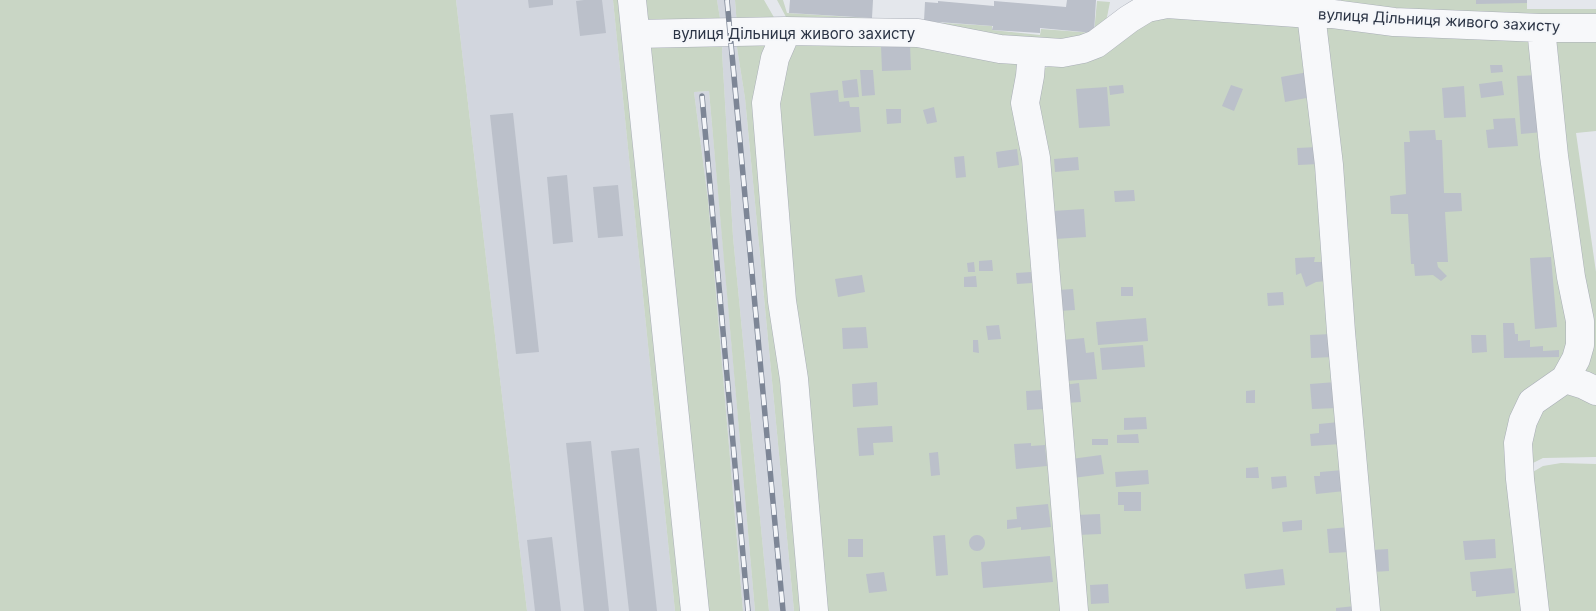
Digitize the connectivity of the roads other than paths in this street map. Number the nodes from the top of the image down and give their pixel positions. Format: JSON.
{"nodes":[{"id":1,"x":632,"y":0,"type":"edge"},
{"id":2,"x":1325,"y":9,"type":"edge"},
{"id":3,"x":1541,"y":28,"type":"junction"},
{"id":4,"x":1596,"y":28,"type":"edge"},
{"id":5,"x":785,"y":31,"type":"junction"},
{"id":6,"x":636,"y":34,"type":"junction"},
{"id":7,"x":1032,"y":52,"type":"junction"},
{"id":8,"x":1565,"y":379,"type":"junction"},
{"id":9,"x":1596,"y":392,"type":"edge"},
{"id":10,"x":695,"y":611,"type":"edge"},
{"id":11,"x":814,"y":611,"type":"edge"},
{"id":12,"x":1074,"y":611,"type":"edge"},
{"id":13,"x":1366,"y":611,"type":"edge"},
{"id":14,"x":1535,"y":611,"type":"edge"}],
"edges":[{"from":1,"to":6,"type":"street"},
{"from":2,"to":3,"type":"street","name":"вулиця Дільниця живого захисту"},
{"from":2,"to":7,"type":"street","name":"вулиця Дільниця живого захисту"},
{"from":2,"to":13,"type":"street"},
{"from":3,"to":4,"type":"street","name":"вулиця Дільниця живого захисту"},
{"from":3,"to":8,"type":"street"},
{"from":5,"to":6,"type":"street","name":"вулиця Дільниця живого захисту"},
{"from":5,"to":7,"type":"street","name":"вулиця Дільниця живого захисту"},
{"from":5,"to":11,"type":"street"},
{"from":6,"to":10,"type":"street"},
{"from":7,"to":12,"type":"street"},
{"from":8,"to":9,"type":"street"},
{"from":8,"to":14,"type":"street"}]}
